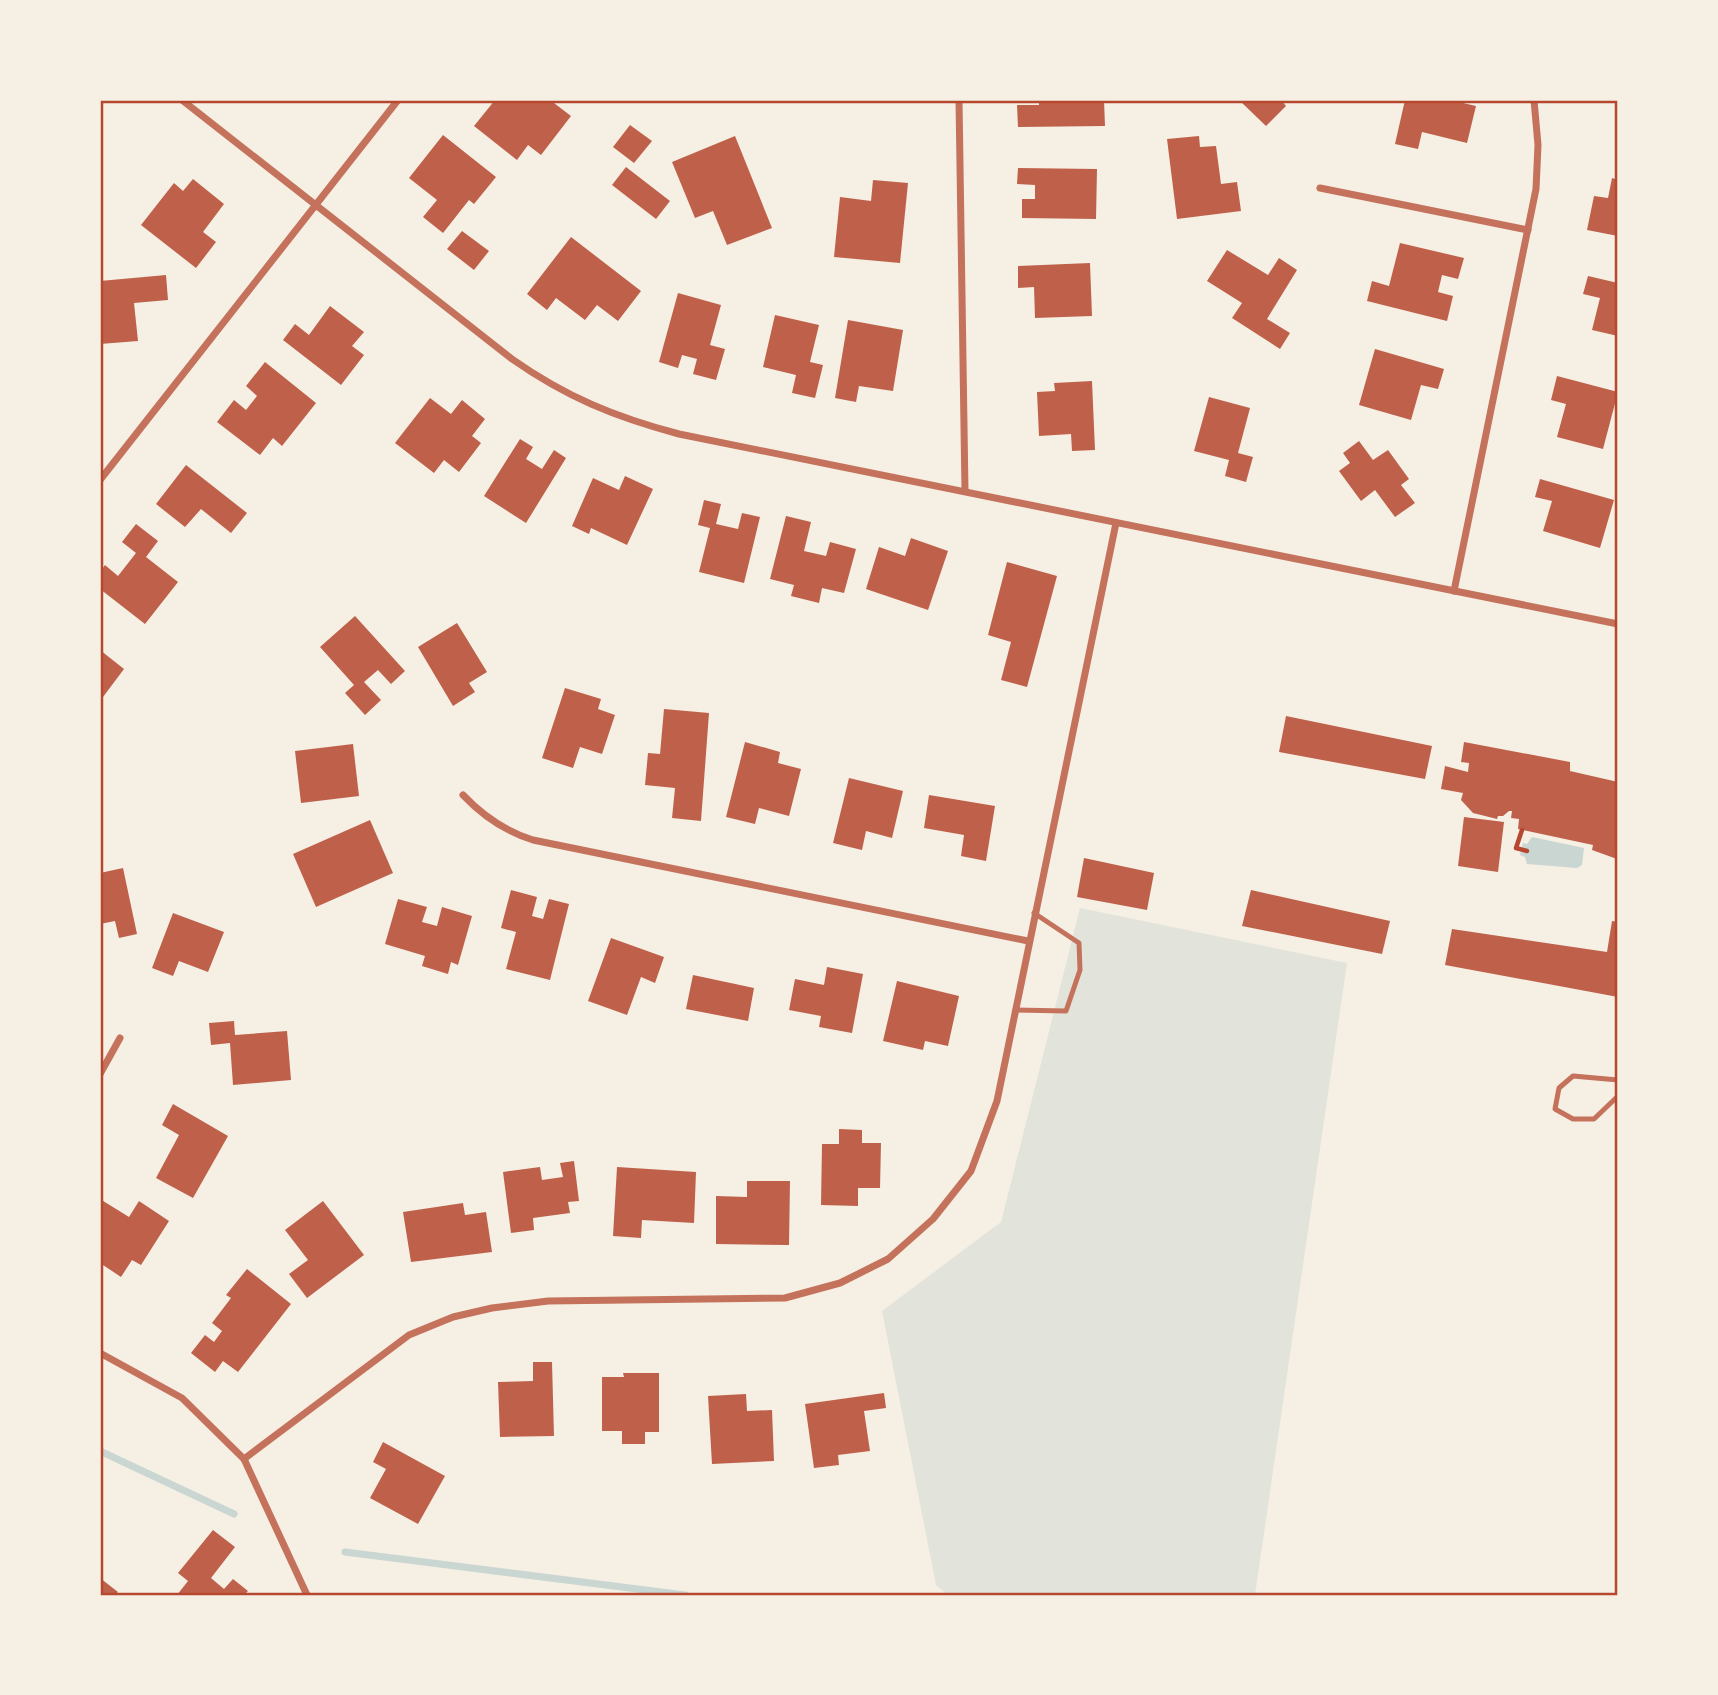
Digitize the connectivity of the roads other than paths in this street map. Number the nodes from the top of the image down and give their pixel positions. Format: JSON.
{"nodes":[{"id":1,"x":182,"y":100,"type":"edge"},
{"id":2,"x":398,"y":100,"type":"edge"},
{"id":3,"x":958,"y":100,"type":"edge"},
{"id":4,"x":1534,"y":100,"type":"edge"},
{"id":5,"x":1320,"y":188,"type":"dead end"},
{"id":6,"x":316,"y":205,"type":"junction"},
{"id":7,"x":1528,"y":230,"type":"junction"},
{"id":8,"x":100,"y":480,"type":"edge"},
{"id":9,"x":965,"y":491,"type":"junction"},
{"id":10,"x":1116,"y":523,"type":"junction"},
{"id":11,"x":1454,"y":591,"type":"junction"},
{"id":12,"x":1618,"y":624,"type":"edge"},
{"id":13,"x":463,"y":795,"type":"dead end"},
{"id":14,"x":1034,"y":913,"type":"junction"},
{"id":15,"x":1028,"y":941,"type":"junction"},
{"id":16,"x":1015,"y":1010,"type":"junction"},
{"id":17,"x":120,"y":1038,"type":"dead end"},
{"id":18,"x":100,"y":1074,"type":"edge"},
{"id":19,"x":1618,"y":1080,"type":"edge"},
{"id":20,"x":1618,"y":1096,"type":"edge"},
{"id":21,"x":100,"y":1353,"type":"edge"},
{"id":22,"x":244,"y":1459,"type":"junction"},
{"id":23,"x":307,"y":1595,"type":"edge"}],
"edges":[{"from":1,"to":6,"type":"street"},
{"from":2,"to":6,"type":"street"},
{"from":3,"to":9,"type":"street"},
{"from":4,"to":7,"type":"street"},
{"from":5,"to":7,"type":"street"},
{"from":6,"to":8,"type":"street"},
{"from":6,"to":9,"type":"street"},
{"from":7,"to":11,"type":"street"},
{"from":9,"to":10,"type":"street"},
{"from":10,"to":11,"type":"street"},
{"from":10,"to":14,"type":"street"},
{"from":11,"to":12,"type":"street"},
{"from":13,"to":15,"type":"street"},
{"from":14,"to":15,"type":"street"},
{"from":14,"to":16,"type":"lane"},
{"from":15,"to":16,"type":"street"},
{"from":16,"to":22,"type":"street"},
{"from":17,"to":18,"type":"street"},
{"from":19,"to":20,"type":"lane"},
{"from":21,"to":22,"type":"street"},
{"from":22,"to":23,"type":"street"}]}
